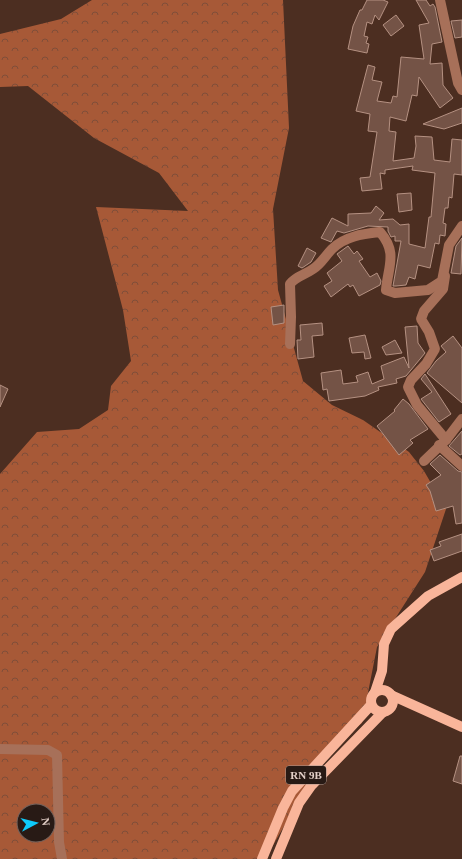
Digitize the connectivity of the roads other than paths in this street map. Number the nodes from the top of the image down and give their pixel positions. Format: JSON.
{"nodes":[{"id":1,"x":440,"y":0,"type":"edge"},
{"id":2,"x":462,"y":90,"type":"edge"},
{"id":3,"x":462,"y":226,"type":"edge"},
{"id":4,"x":445,"y":272,"type":"junction"},
{"id":5,"x":290,"y":344,"type":"dead end"},
{"id":6,"x":462,"y":420,"type":"edge"},
{"id":7,"x":443,"y":442,"type":"junction"},
{"id":8,"x":424,"y":461,"type":"dead end"},
{"id":9,"x":462,"y":466,"type":"edge"},
{"id":10,"x":462,"y":577,"type":"edge"},
{"id":11,"x":383,"y":660,"type":"junction"},
{"id":12,"x":375,"y":692,"type":"junction"},
{"id":13,"x":390,"y":694,"type":"junction"},
{"id":14,"x":371,"y":705,"type":"junction"},
{"id":15,"x":418,"y":708,"type":"junction"},
{"id":16,"x":387,"y":711,"type":"junction"},
{"id":17,"x":462,"y":727,"type":"edge"},
{"id":18,"x":0,"y":749,"type":"edge"},
{"id":19,"x":62,"y":859,"type":"edge"},
{"id":20,"x":262,"y":859,"type":"edge"},
{"id":21,"x":276,"y":859,"type":"edge"}],
"edges":[{"from":1,"to":2,"type":"street"},
{"from":3,"to":4,"type":"street"},
{"from":4,"to":5,"type":"street"},
{"from":4,"to":7,"type":"street"},
{"from":6,"to":7,"type":"street"},
{"from":7,"to":8,"type":"street"},
{"from":7,"to":9,"type":"street"},
{"from":10,"to":11,"type":"main road"},
{"from":11,"to":12,"type":"main road"},
{"from":11,"to":13,"type":"main road"},
{"from":12,"to":13,"type":"main road"},
{"from":12,"to":14,"type":"main road"},
{"from":13,"to":15,"type":"main road"},
{"from":13,"to":16,"type":"main road"},
{"from":14,"to":16,"type":"main road"},
{"from":14,"to":20,"type":"main road","number":"RN 9B"},
{"from":15,"to":16,"type":"main road"},
{"from":15,"to":17,"type":"main road"},
{"from":16,"to":21,"type":"main road","number":"RN 9B"},
{"from":18,"to":19,"type":"street"}]}
